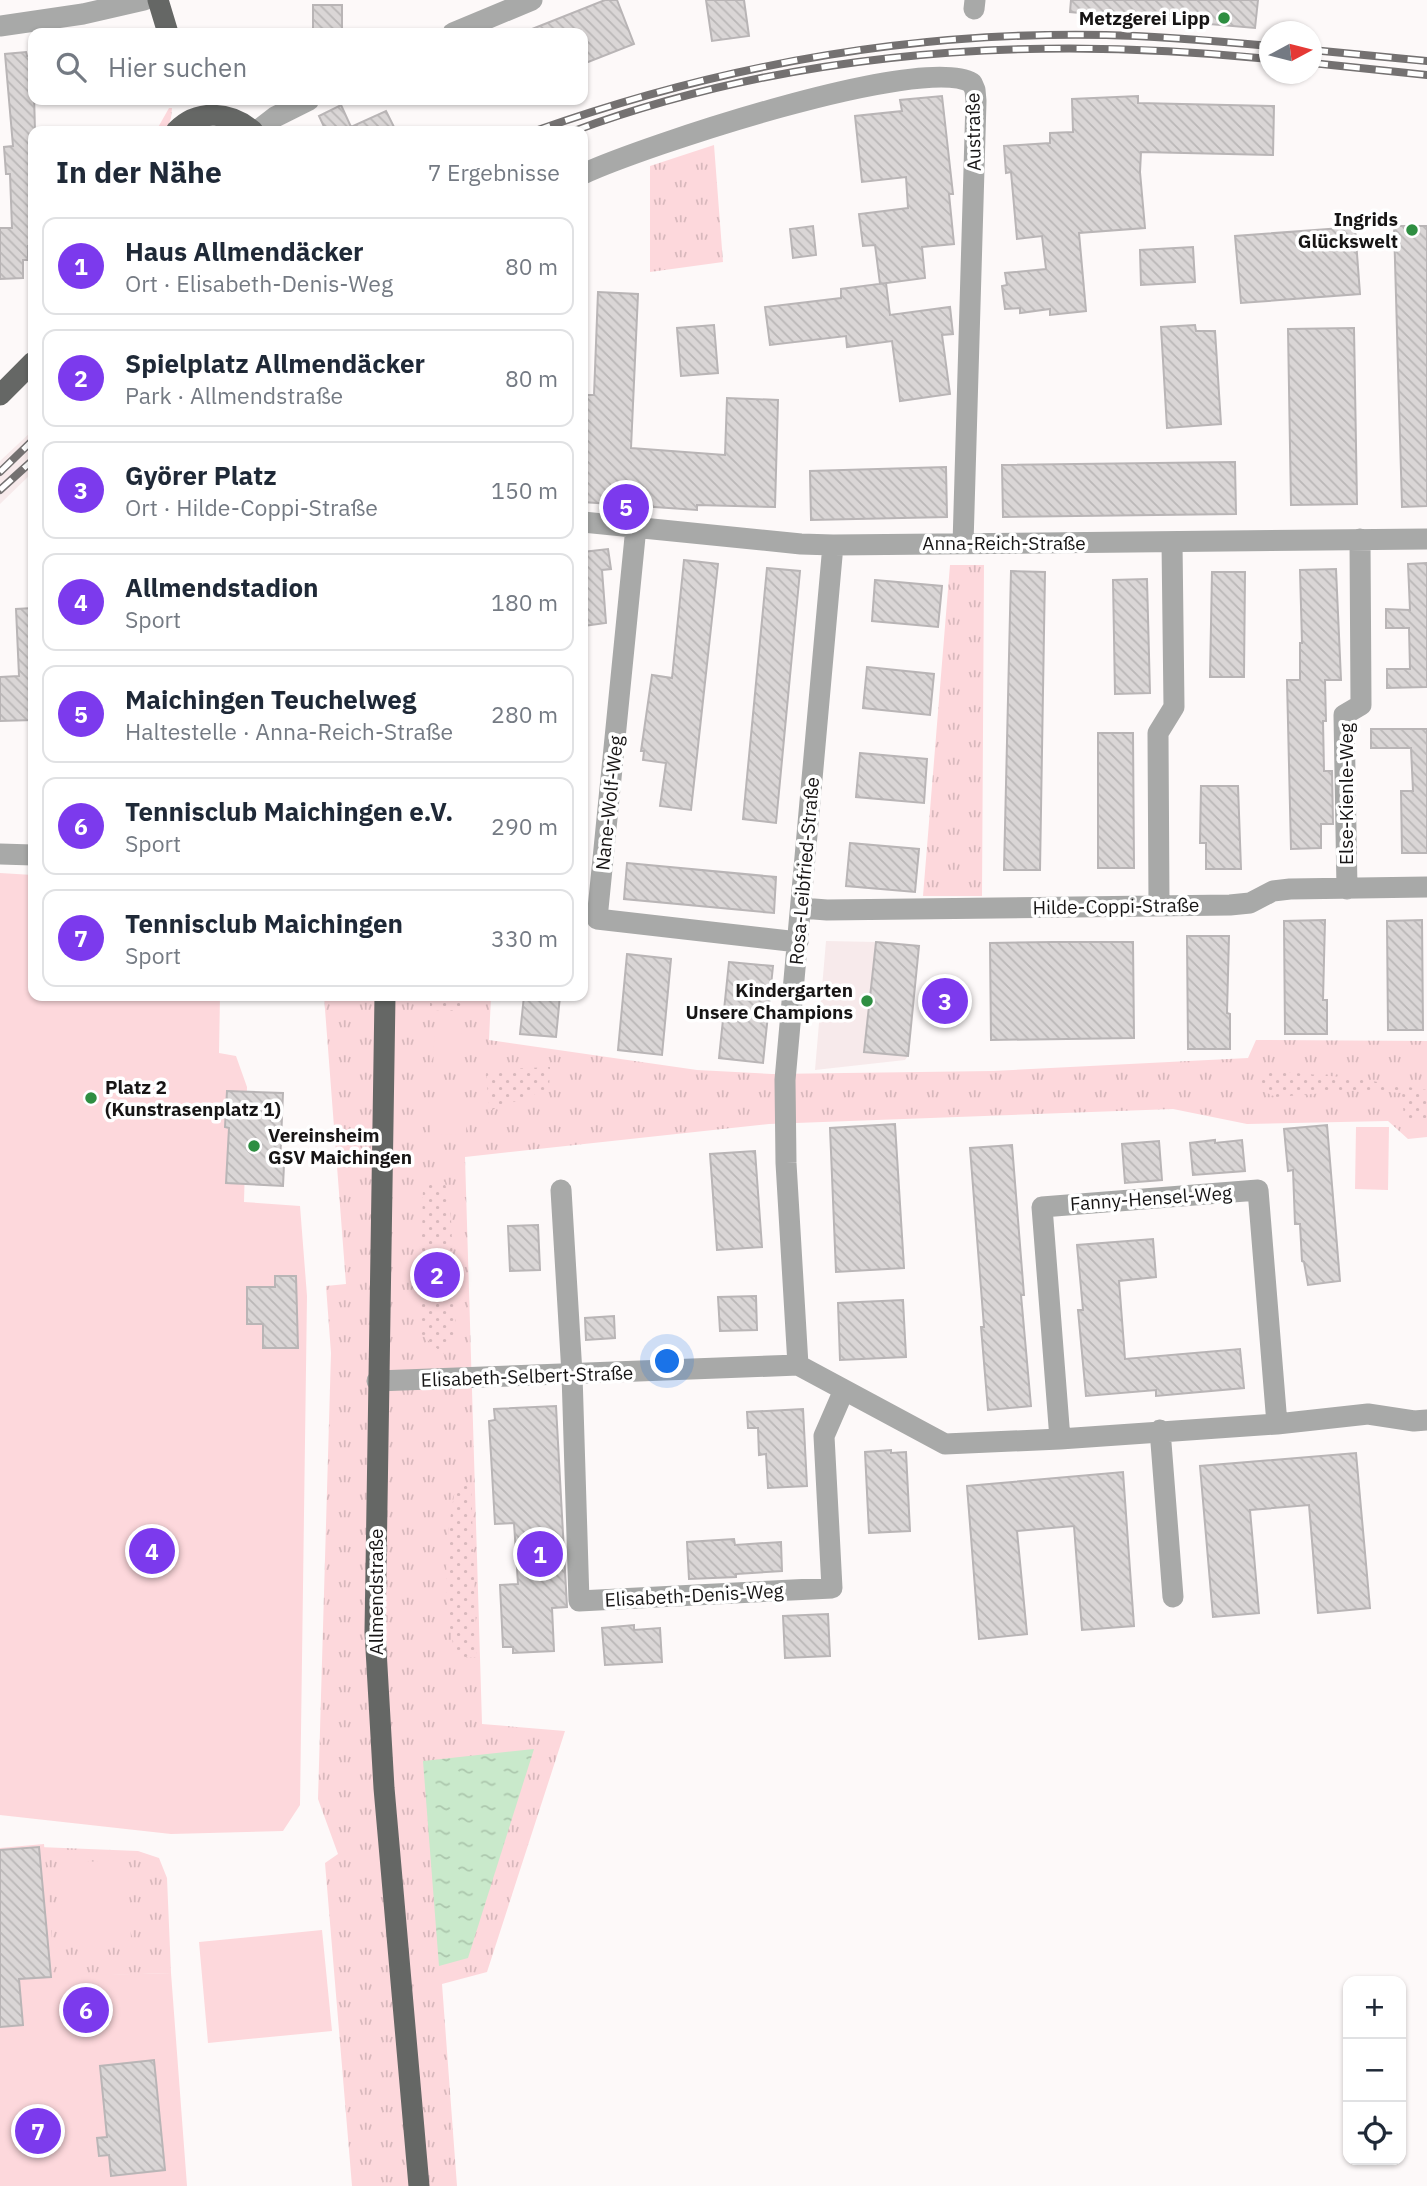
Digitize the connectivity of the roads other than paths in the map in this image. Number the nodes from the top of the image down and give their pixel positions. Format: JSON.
{"nodes":[{"id":1,"x":144,"y":0,"type":"edge"},
{"id":2,"x":158,"y":0,"type":"edge"},
{"id":3,"x":532,"y":0,"type":"edge"},
{"id":4,"x":82,"y":7,"type":"edge"},
{"id":5,"x":0,"y":26,"type":"edge"},
{"id":6,"x":166,"y":28,"type":"edge"},
{"id":7,"x":465,"y":28,"type":"edge"},
{"id":8,"x":299,"y":105,"type":"edge"},
{"id":9,"x":192,"y":109,"type":"edge"},
{"id":10,"x":180,"y":126,"type":"edge"},
{"id":11,"x":247,"y":126,"type":"edge"},
{"id":12,"x":262,"y":126,"type":"edge"},
{"id":13,"x":588,"y":172,"type":"edge"},
{"id":14,"x":28,"y":367,"type":"edge"},
{"id":15,"x":0,"y":395,"type":"edge"},
{"id":16,"x":588,"y":522,"type":"edge"},
{"id":17,"x":636,"y":527,"type":"junction"},
{"id":18,"x":1360,"y":539,"type":"junction"},
{"id":19,"x":1427,"y":539,"type":"edge"},
{"id":20,"x":1172,"y":542,"type":"junction"},
{"id":21,"x":963,"y":544,"type":"junction"},
{"id":22,"x":833,"y":545,"type":"junction"},
{"id":23,"x":0,"y":854,"type":"edge"},
{"id":24,"x":28,"y":855,"type":"edge"},
{"id":25,"x":1427,"y":887,"type":"edge"},
{"id":26,"x":1347,"y":889,"type":"junction"},
{"id":27,"x":1159,"y":905,"type":"junction"},
{"id":28,"x":802,"y":908,"type":"junction"},
{"id":29,"x":798,"y":942,"type":"junction"},
{"id":30,"x":384,"y":1001,"type":"edge"},
{"id":31,"x":561,"y":1190,"type":"dead end"},
{"id":32,"x":798,"y":1365,"type":"junction"},
{"id":33,"x":572,"y":1374,"type":"junction"},
{"id":34,"x":377,"y":1381,"type":"junction"},
{"id":35,"x":844,"y":1390,"type":"junction"},
{"id":36,"x":1427,"y":1420,"type":"edge"},
{"id":37,"x":1276,"y":1424,"type":"junction"},
{"id":38,"x":1160,"y":1430,"type":"junction"},
{"id":39,"x":1060,"y":1439,"type":"junction"},
{"id":40,"x":1173,"y":1597,"type":"dead end"},
{"id":41,"x":419,"y":2186,"type":"edge"}],
"edges":[{"from":1,"to":4,"type":"street"},
{"from":2,"to":6,"type":"main road"},
{"from":3,"to":7,"type":"street"},
{"from":4,"to":5,"type":"street"},
{"from":8,"to":12,"type":"street"},
{"from":9,"to":10,"type":"main road"},
{"from":9,"to":11,"type":"main road"},
{"from":13,"to":21,"type":"street","name":"Austraße"},
{"from":14,"to":15,"type":"main road"},
{"from":16,"to":17,"type":"street","name":"Anna-Reich-Straße"},
{"from":17,"to":22,"type":"street","name":"Anna-Reich-Straße"},
{"from":17,"to":29,"type":"street","name":"Nane-Wolf-Weg"},
{"from":18,"to":19,"type":"street","name":"Anna-Reich-Straße"},
{"from":18,"to":20,"type":"street","name":"Anna-Reich-Straße"},
{"from":18,"to":26,"type":"street","name":"Else-Kienle-Weg"},
{"from":20,"to":21,"type":"street","name":"Anna-Reich-Straße"},
{"from":20,"to":27,"type":"street"},
{"from":21,"to":22,"type":"street","name":"Anna-Reich-Straße"},
{"from":22,"to":28,"type":"street","name":"Rosa-Leibfried-Straße"},
{"from":23,"to":24,"type":"street"},
{"from":25,"to":26,"type":"street","name":"Hilde-Coppi-Straße"},
{"from":26,"to":27,"type":"street","name":"Hilde-Coppi-Straße"},
{"from":27,"to":28,"type":"street","name":"Hilde-Coppi-Straße"},
{"from":28,"to":29,"type":"street","name":"Rosa-Leibfried-Straße"},
{"from":29,"to":32,"type":"street","name":"Rosa-Leibfried-Straße"},
{"from":30,"to":34,"type":"main road","name":"Allmendstraße"},
{"from":31,"to":33,"type":"street"},
{"from":32,"to":33,"type":"street","name":"Elisabeth-Selbert-Straße"},
{"from":32,"to":35,"type":"street"},
{"from":33,"to":34,"type":"street","name":"Elisabeth-Selbert-Straße"},
{"from":33,"to":35,"type":"street","name":"Elisabeth-Denis-Weg"},
{"from":34,"to":41,"type":"main road","name":"Allmendstraße"},
{"from":35,"to":39,"type":"street"},
{"from":36,"to":37,"type":"street"},
{"from":37,"to":38,"type":"street"},
{"from":37,"to":39,"type":"street","name":"Fanny-Hensel-Weg"},
{"from":38,"to":39,"type":"street"},
{"from":38,"to":40,"type":"street"}]}
